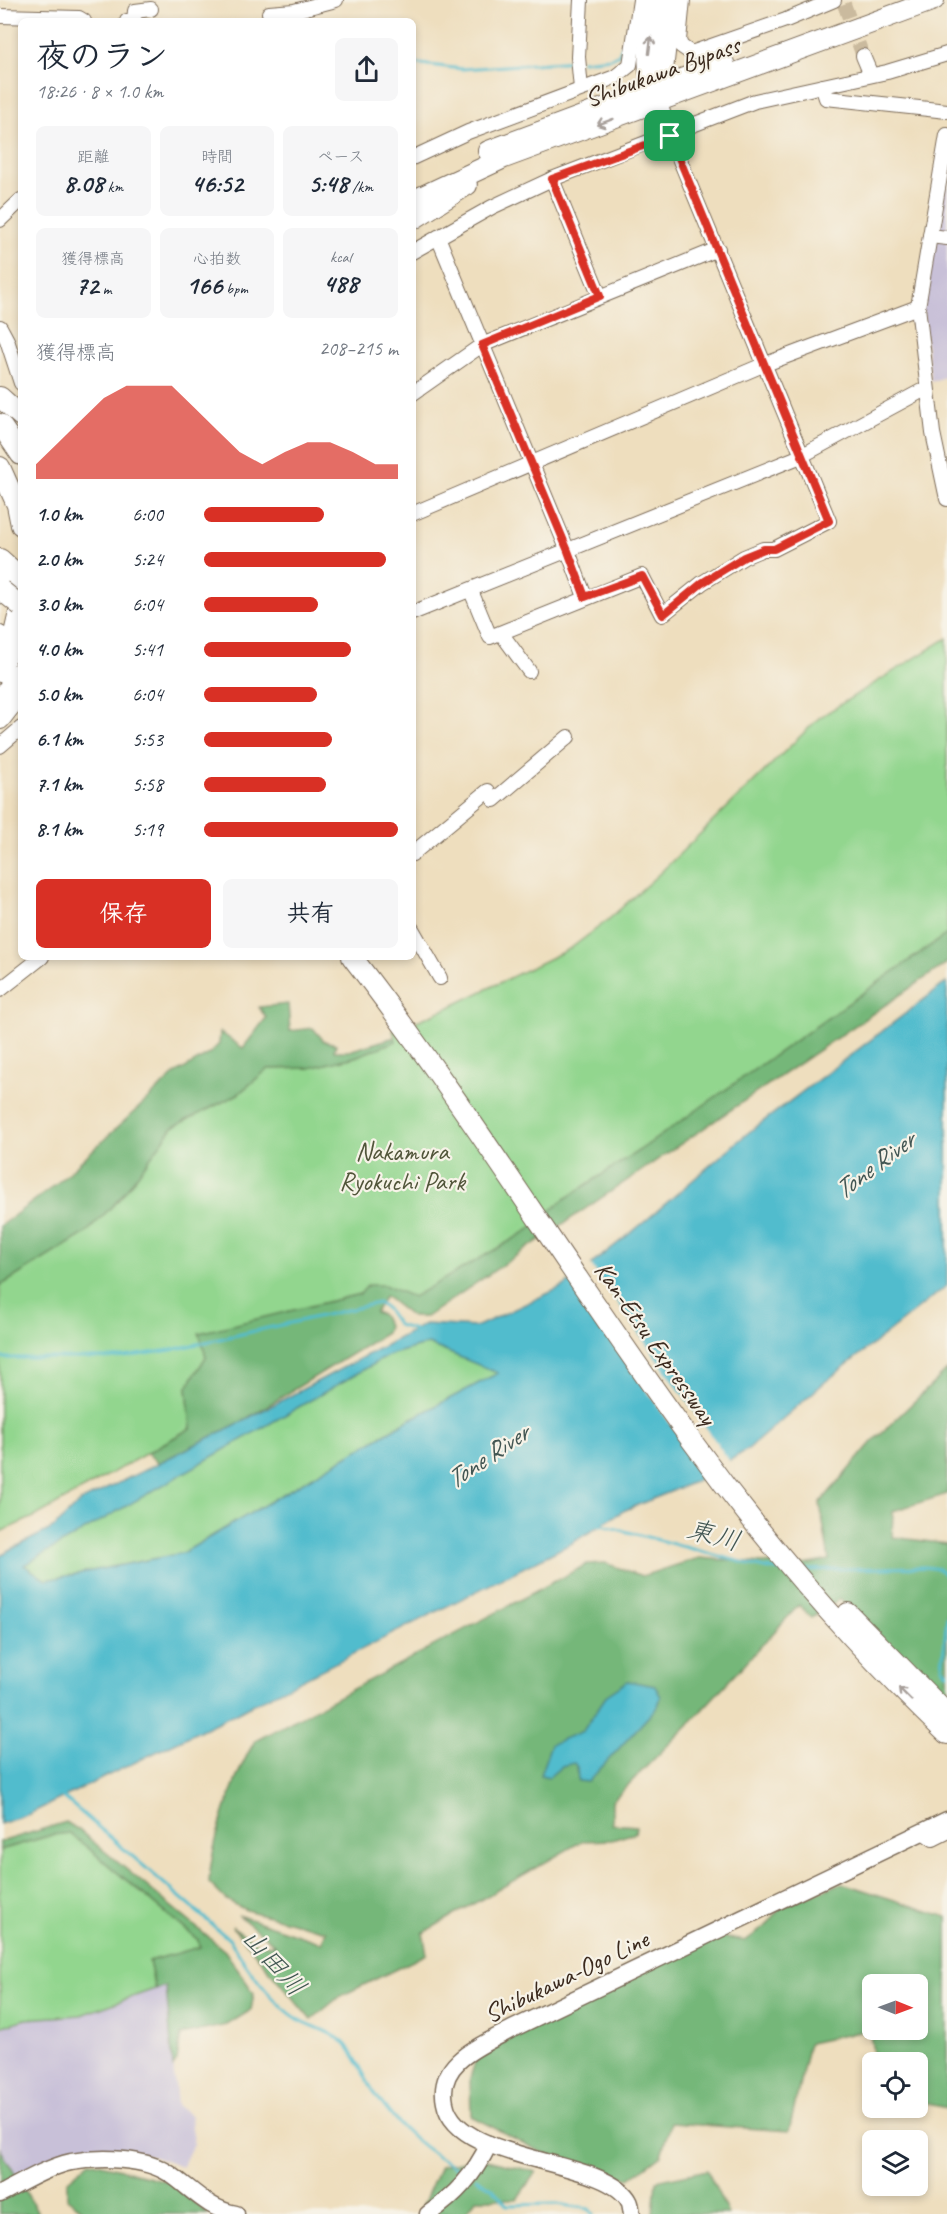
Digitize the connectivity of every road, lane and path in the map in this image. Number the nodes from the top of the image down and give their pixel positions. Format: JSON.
{"nodes":[{"id":1,"x":336,"y":0,"type":"edge"},
{"id":2,"x":581,"y":0,"type":"edge"},
{"id":3,"x":640,"y":0,"type":"edge"},
{"id":4,"x":656,"y":0,"type":"edge"},
{"id":5,"x":671,"y":0,"type":"edge"},
{"id":6,"x":683,"y":0,"type":"edge"},
{"id":7,"x":902,"y":0,"type":"edge"},
{"id":8,"x":934,"y":0,"type":"edge"},
{"id":9,"x":840,"y":1,"type":"edge"},
{"id":10,"x":151,"y":9,"type":"dead end"},
{"id":11,"x":269,"y":11,"type":"edge"},
{"id":12,"x":0,"y":16,"type":"edge"},
{"id":13,"x":79,"y":18,"type":"edge"},
{"id":14,"x":134,"y":18,"type":"edge"},
{"id":15,"x":947,"y":54,"type":"edge"},
{"id":16,"x":863,"y":56,"type":"tunnel mouth"},
{"id":17,"x":872,"y":75,"type":"junction"},
{"id":18,"x":822,"y":86,"type":"junction"},
{"id":19,"x":581,"y":89,"type":"junction"},
{"id":20,"x":658,"y":92,"type":"junction"},
{"id":21,"x":947,"y":111,"type":"edge"},
{"id":22,"x":571,"y":133,"type":"junction"},
{"id":23,"x":947,"y":135,"type":"edge"},
{"id":24,"x":670,"y":136,"type":"junction"},
{"id":25,"x":416,"y":156,"type":"edge"},
{"id":26,"x":552,"y":179,"type":"junction"},
{"id":27,"x":416,"y":186,"type":"edge"},
{"id":28,"x":416,"y":199,"type":"edge"},
{"id":29,"x":18,"y":203,"type":"edge"},
{"id":30,"x":416,"y":217,"type":"edge"},
{"id":31,"x":0,"y":220,"type":"edge"},
{"id":32,"x":930,"y":236,"type":"junction"},
{"id":33,"x":438,"y":237,"type":"junction"},
{"id":34,"x":947,"y":238,"type":"edge"},
{"id":35,"x":718,"y":249,"type":"junction"},
{"id":36,"x":416,"y":250,"type":"edge"},
{"id":37,"x":600,"y":296,"type":"junction"},
{"id":38,"x":918,"y":307,"type":"junction"},
{"id":39,"x":0,"y":327,"type":"edge"},
{"id":40,"x":482,"y":345,"type":"junction"},
{"id":41,"x":763,"y":365,"type":"junction"},
{"id":42,"x":18,"y":374,"type":"edge"},
{"id":43,"x":927,"y":388,"type":"junction"},
{"id":44,"x":416,"y":391,"type":"edge"},
{"id":45,"x":0,"y":424,"type":"edge"},
{"id":46,"x":0,"y":441,"type":"edge"},
{"id":47,"x":18,"y":451,"type":"edge"},
{"id":48,"x":801,"y":456,"type":"junction"},
{"id":49,"x":532,"y":463,"type":"junction"},
{"id":50,"x":0,"y":467,"type":"edge"},
{"id":51,"x":18,"y":468,"type":"edge"},
{"id":52,"x":947,"y":499,"type":"edge"},
{"id":53,"x":18,"y":510,"type":"edge"},
{"id":54,"x":416,"y":512,"type":"edge"},
{"id":55,"x":568,"y":551,"type":"junction"},
{"id":56,"x":0,"y":560,"type":"edge"},
{"id":57,"x":7,"y":582,"type":"edge"},
{"id":58,"x":471,"y":591,"type":"junction"},
{"id":59,"x":18,"y":594,"type":"edge"},
{"id":60,"x":585,"y":597,"type":"junction"},
{"id":61,"x":18,"y":600,"type":"edge"},
{"id":62,"x":416,"y":612,"type":"edge"},
{"id":63,"x":18,"y":619,"type":"edge"},
{"id":64,"x":501,"y":633,"type":"junction"},
{"id":65,"x":529,"y":671,"type":"dead end"},
{"id":66,"x":0,"y":672,"type":"edge"},
{"id":67,"x":18,"y":675,"type":"edge"},
{"id":68,"x":18,"y":696,"type":"edge"},
{"id":69,"x":0,"y":700,"type":"edge"},
{"id":70,"x":0,"y":719,"type":"edge"},
{"id":71,"x":18,"y":731,"type":"edge"},
{"id":72,"x":568,"y":737,"type":"dead end"},
{"id":73,"x":0,"y":746,"type":"edge"},
{"id":74,"x":416,"y":851,"type":"edge"},
{"id":75,"x":416,"y":936,"type":"edge"},
{"id":76,"x":38,"y":960,"type":"edge"},
{"id":77,"x":355,"y":960,"type":"edge"},
{"id":78,"x":372,"y":960,"type":"edge"},
{"id":79,"x":440,"y":978,"type":"dead end"},
{"id":80,"x":0,"y":990,"type":"edge"},
{"id":81,"x":398,"y":1006,"type":"junction"},
{"id":82,"x":947,"y":1714,"type":"edge"},
{"id":83,"x":947,"y":1734,"type":"edge"},
{"id":84,"x":947,"y":1820,"type":"edge"},
{"id":85,"x":923,"y":1832,"type":"junction"},
{"id":86,"x":947,"y":1832,"type":"edge"},
{"id":87,"x":489,"y":2144,"type":"junction"},
{"id":88,"x":1,"y":2194,"type":"edge"},
{"id":89,"x":236,"y":2214,"type":"edge"},
{"id":90,"x":428,"y":2214,"type":"edge"},
{"id":91,"x":632,"y":2214,"type":"edge"}],
"edges":[{"from":1,"to":11,"type":"street"},
{"from":2,"to":19,"type":"street"},
{"from":3,"to":19,"type":"street"},
{"from":20,"to":4,"type":"highway","one_way":true},
{"from":5,"to":20,"type":"highway"},
{"from":6,"to":9,"type":"street"},
{"from":7,"to":20,"type":"highway","name":"Shibukawa Bypass"},
{"from":8,"to":20,"type":"highway","name":"Shibukawa Bypass"},
{"from":10,"to":14,"type":"street"},
{"from":12,"to":13,"type":"street"},
{"from":15,"to":17,"type":"street"},
{"from":16,"to":17,"type":"street"},
{"from":17,"to":18,"type":"street"},
{"from":18,"to":21,"type":"street"},
{"from":18,"to":24,"type":"street"},
{"from":19,"to":25,"type":"street"},
{"from":20,"to":22,"type":"highway","name":"Shibukawa Bypass","one_way":true},
{"from":20,"to":24,"type":"street"},
{"from":20,"to":27,"type":"highway","name":"Shibukawa Bypass"},
{"from":22,"to":28,"type":"highway","name":"Shibukawa Bypass"},
{"from":22,"to":30,"type":"highway"},
{"from":23,"to":32,"type":"street"},
{"from":24,"to":26,"type":"street"},
{"from":24,"to":35,"type":"street"},
{"from":26,"to":33,"type":"street"},
{"from":26,"to":37,"type":"street"},
{"from":29,"to":31,"type":"street"},
{"from":32,"to":34,"type":"street"},
{"from":32,"to":38,"type":"street"},
{"from":33,"to":36,"type":"street"},
{"from":33,"to":40,"type":"street"},
{"from":35,"to":37,"type":"street"},
{"from":35,"to":41,"type":"street"},
{"from":37,"to":40,"type":"street"},
{"from":38,"to":41,"type":"street"},
{"from":38,"to":43,"type":"street"},
{"from":39,"to":42,"type":"street"},
{"from":40,"to":44,"type":"street"},
{"from":40,"to":49,"type":"street"},
{"from":41,"to":48,"type":"street"},
{"from":41,"to":49,"type":"street"},
{"from":43,"to":48,"type":"street"},
{"from":43,"to":52,"type":"street"},
{"from":45,"to":47,"type":"highway"},
{"from":46,"to":51,"type":"highway"},
{"from":48,"to":55,"type":"street"},
{"from":48,"to":60,"type":"street"},
{"from":49,"to":54,"type":"street"},
{"from":49,"to":55,"type":"street"},
{"from":50,"to":53,"type":"highway"},
{"from":55,"to":58,"type":"street"},
{"from":55,"to":60,"type":"street"},
{"from":56,"to":57,"type":"highway"},
{"from":57,"to":59,"type":"highway"},
{"from":57,"to":61,"type":"highway","bridge":true},
{"from":58,"to":62,"type":"street"},
{"from":58,"to":64,"type":"street"},
{"from":60,"to":64,"type":"street"},
{"from":63,"to":66,"type":"highway"},
{"from":64,"to":65,"type":"street"},
{"from":67,"to":69,"type":"highway"},
{"from":68,"to":70,"type":"highway"},
{"from":71,"to":73,"type":"street"},
{"from":72,"to":74,"type":"street"},
{"from":75,"to":79,"type":"street"},
{"from":76,"to":80,"type":"street"},
{"from":77,"to":81,"type":"highway","name":"Kan-Etsu Expressway"},
{"from":78,"to":81,"type":"highway","name":"Kan-Etsu Expressway"},
{"from":81,"to":82,"type":"highway","name":"Kan-Etsu Expressway"},
{"from":83,"to":81,"type":"highway","name":"Kan-Etsu Expressway","one_way":true},
{"from":84,"to":85,"type":"main road","name":"Shibukawa-Ogo Line"},
{"from":85,"to":86,"type":"street"},
{"from":85,"to":87,"type":"main road","name":"Shibukawa-Ogo Line"},
{"from":87,"to":90,"type":"main road"},
{"from":87,"to":91,"type":"main road","name":"Shibukawa-Ogo Line"},
{"from":88,"to":89,"type":"main road"}]}
